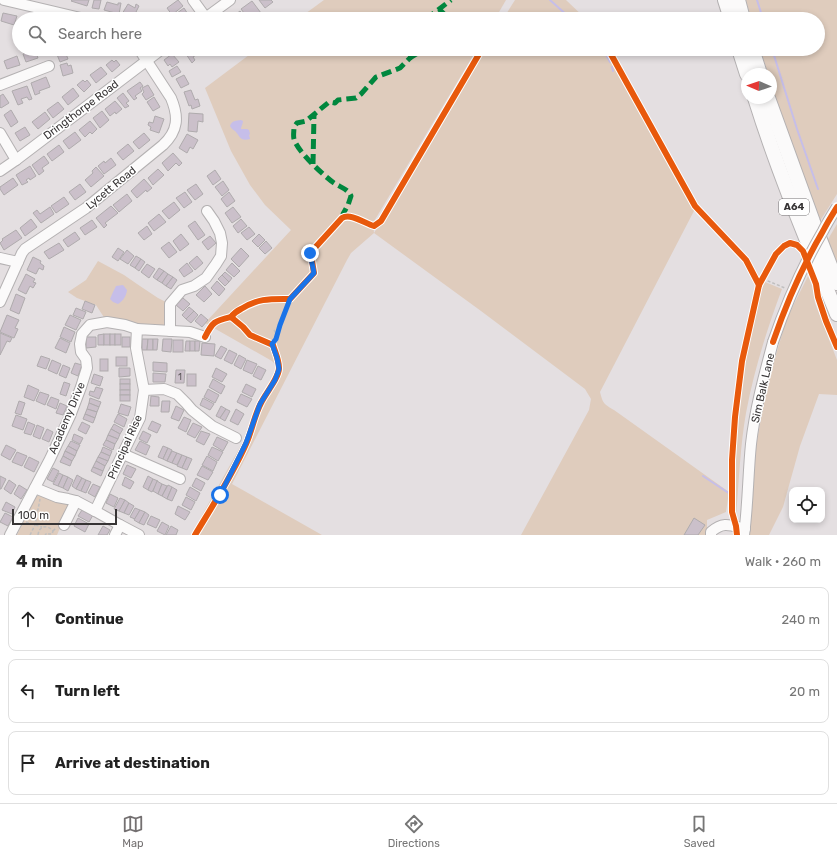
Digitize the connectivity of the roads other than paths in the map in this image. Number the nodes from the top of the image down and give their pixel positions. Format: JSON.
{"nodes":[{"id":1,"x":4,"y":0,"type":"edge"},
{"id":2,"x":193,"y":0,"type":"edge"},
{"id":3,"x":230,"y":0,"type":"edge"},
{"id":4,"x":725,"y":0,"type":"edge"},
{"id":5,"x":738,"y":0,"type":"edge"},
{"id":6,"x":41,"y":4,"type":"edge"},
{"id":7,"x":64,"y":12,"type":"edge"},
{"id":8,"x":201,"y":12,"type":"edge"},
{"id":9,"x":213,"y":12,"type":"edge"},
{"id":10,"x":729,"y":12,"type":"edge"},
{"id":11,"x":741,"y":12,"type":"edge"},
{"id":12,"x":144,"y":56,"type":"edge"},
{"id":13,"x":152,"y":56,"type":"edge"},
{"id":14,"x":741,"y":56,"type":"edge"},
{"id":15,"x":754,"y":56,"type":"edge"},
{"id":16,"x":146,"y":60,"type":"junction"},
{"id":17,"x":49,"y":66,"type":"dead end"},
{"id":18,"x":745,"y":68,"type":"edge"},
{"id":19,"x":758,"y":68,"type":"edge"},
{"id":20,"x":0,"y":85,"type":"edge"},
{"id":21,"x":756,"y":104,"type":"edge"},
{"id":22,"x":770,"y":104,"type":"edge"},
{"id":23,"x":0,"y":133,"type":"edge"},
{"id":24,"x":16,"y":160,"type":"junction"},
{"id":25,"x":0,"y":171,"type":"edge"},
{"id":26,"x":837,"y":207,"type":"edge"},
{"id":27,"x":207,"y":211,"type":"dead end"},
{"id":28,"x":0,"y":258,"type":"edge"},
{"id":29,"x":18,"y":262,"type":"junction"},
{"id":30,"x":837,"y":283,"type":"edge"},
{"id":31,"x":0,"y":302,"type":"edge"},
{"id":32,"x":837,"y":314,"type":"edge"},
{"id":33,"x":137,"y":329,"type":"junction"},
{"id":34,"x":170,"y":331,"type":"junction"},
{"id":35,"x":205,"y":337,"type":"dead end"},
{"id":36,"x":144,"y":390,"type":"junction"},
{"id":37,"x":236,"y":438,"type":"dead end"},
{"id":38,"x":123,"y":454,"type":"junction"},
{"id":39,"x":180,"y":479,"type":"dead end"},
{"id":40,"x":35,"y":488,"type":"junction"},
{"id":41,"x":76,"y":501,"type":"junction"},
{"id":42,"x":95,"y":511,"type":"junction"},
{"id":43,"x":64,"y":525,"type":"dead end"},
{"id":44,"x":120,"y":525,"type":"junction"},
{"id":45,"x":744,"y":532,"type":"edge"},
{"id":46,"x":10,"y":535,"type":"edge"},
{"id":47,"x":115,"y":535,"type":"edge"},
{"id":48,"x":139,"y":535,"type":"edge"},
{"id":49,"x":711,"y":535,"type":"edge"}],
"edges":[{"from":1,"to":6,"type":"street"},
{"from":2,"to":8,"type":"street"},
{"from":3,"to":9,"type":"street"},
{"from":4,"to":10,"type":"highway"},
{"from":5,"to":11,"type":"highway"},
{"from":6,"to":7,"type":"street"},
{"from":12,"to":16,"type":"street","name":"Lycett Road"},
{"from":13,"to":16,"type":"street","name":"Dringthorpe Road"},
{"from":14,"to":18,"type":"highway"},
{"from":15,"to":19,"type":"highway"},
{"from":16,"to":24,"type":"street","name":"Dringthorpe Road"},
{"from":16,"to":29,"type":"street","name":"Lycett Road"},
{"from":17,"to":20,"type":"street"},
{"from":21,"to":32,"type":"highway","number":"A64"},
{"from":22,"to":30,"type":"highway","number":"A64"},
{"from":23,"to":24,"type":"street"},
{"from":24,"to":25,"type":"street","name":"Dringthorpe Road"},
{"from":26,"to":45,"type":"street","name":"Sim Balk Lane","bridge":true},
{"from":27,"to":34,"type":"street"},
{"from":28,"to":29,"type":"street"},
{"from":29,"to":31,"type":"street","name":"Lycett Road"},
{"from":33,"to":34,"type":"street"},
{"from":33,"to":36,"type":"street","name":"Principal Rise"},
{"from":33,"to":40,"type":"street","name":"Academy Drive"},
{"from":34,"to":35,"type":"street"},
{"from":36,"to":37,"type":"street"},
{"from":36,"to":38,"type":"street","name":"Principal Rise"},
{"from":38,"to":39,"type":"street"},
{"from":38,"to":42,"type":"street","name":"Principal Rise"},
{"from":40,"to":41,"type":"street"},
{"from":40,"to":46,"type":"street","name":"Academy Drive"},
{"from":41,"to":42,"type":"street"},
{"from":41,"to":43,"type":"street"},
{"from":42,"to":44,"type":"street"},
{"from":44,"to":47,"type":"street"},
{"from":44,"to":48,"type":"street"},
{"from":45,"to":49,"type":"street"}]}
